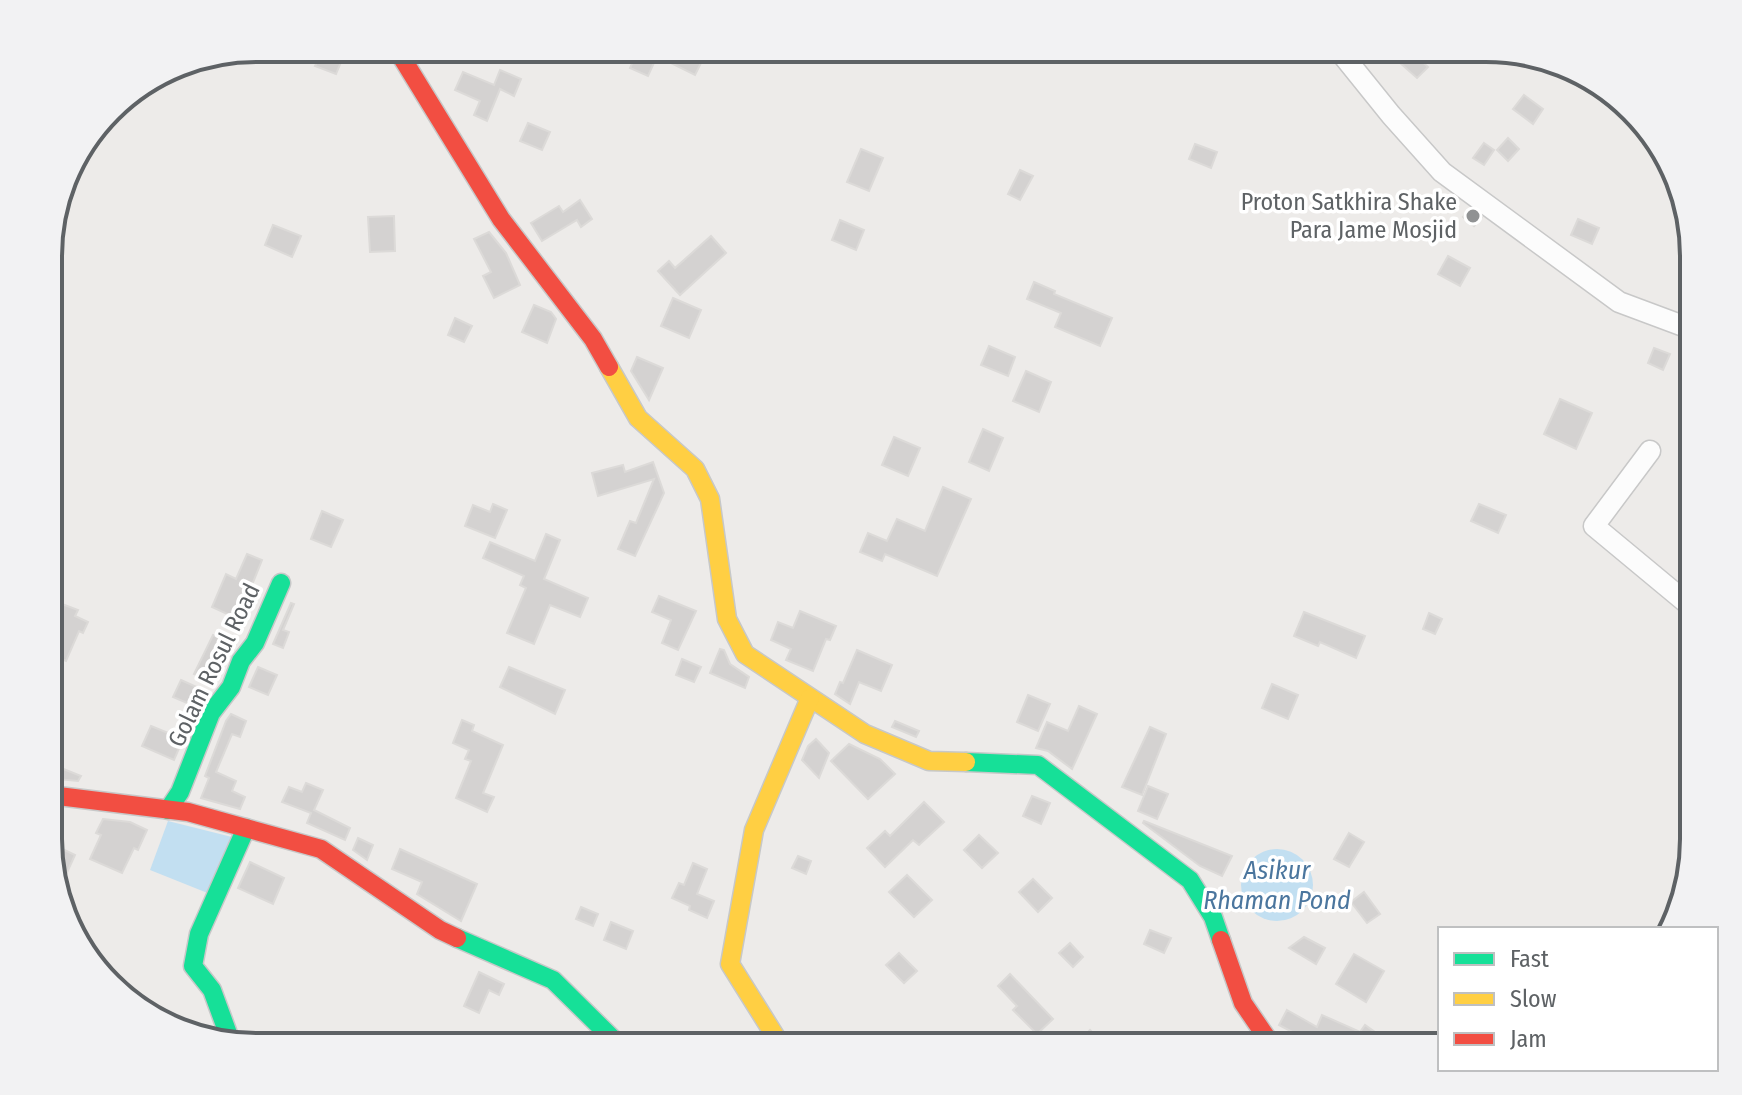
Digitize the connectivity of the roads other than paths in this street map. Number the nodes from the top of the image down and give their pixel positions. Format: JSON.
{"nodes":[{"id":1,"x":405,"y":62,"type":"edge"},
{"id":2,"x":1348,"y":62,"type":"edge"},
{"id":3,"x":1680,"y":325,"type":"edge"},
{"id":4,"x":1650,"y":451,"type":"dead end"},
{"id":5,"x":281,"y":583,"type":"dead end"},
{"id":6,"x":1680,"y":597,"type":"edge"},
{"id":7,"x":810,"y":698,"type":"junction"},
{"id":8,"x":62,"y":797,"type":"edge"},
{"id":9,"x":168,"y":810,"type":"junction"},
{"id":10,"x":246,"y":828,"type":"junction"},
{"id":11,"x":227,"y":1030,"type":"edge"},
{"id":12,"x":607,"y":1033,"type":"edge"},
{"id":13,"x":773,"y":1033,"type":"edge"},
{"id":14,"x":1263,"y":1033,"type":"edge"}],
"edges":[{"from":1,"to":7,"type":"street"},
{"from":2,"to":3,"type":"street"},
{"from":4,"to":6,"type":"street"},
{"from":5,"to":9,"type":"street","name":"Golam Rosul Road"},
{"from":7,"to":13,"type":"street"},
{"from":7,"to":14,"type":"street"},
{"from":8,"to":9,"type":"street"},
{"from":9,"to":10,"type":"street"},
{"from":10,"to":11,"type":"street"},
{"from":10,"to":12,"type":"street"}]}
